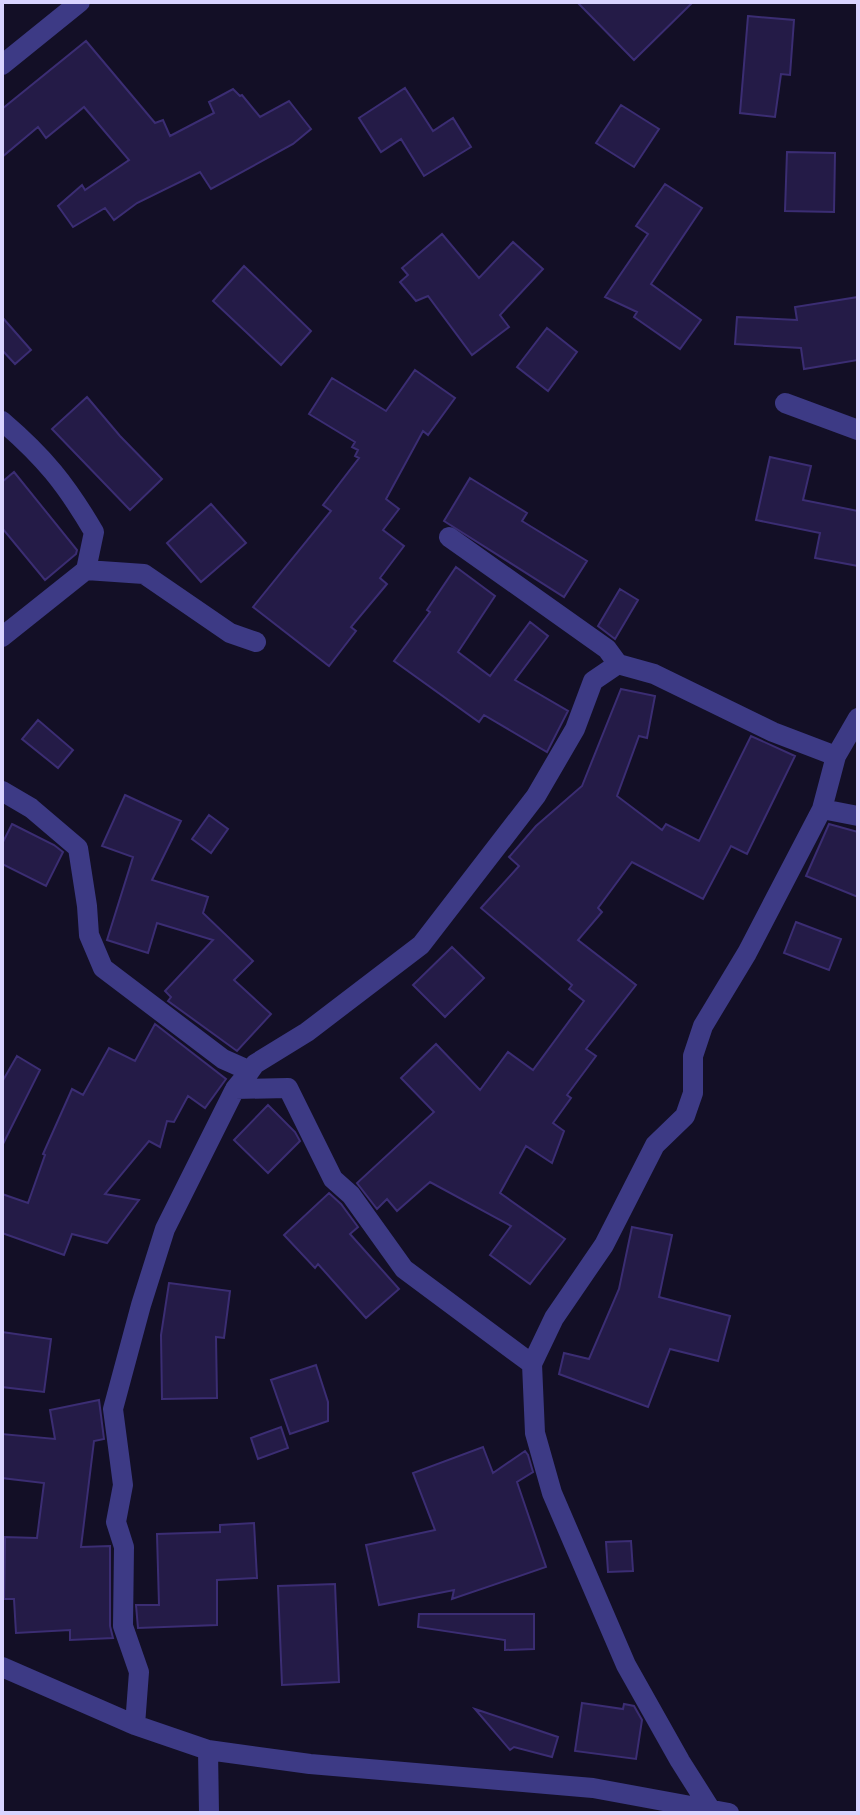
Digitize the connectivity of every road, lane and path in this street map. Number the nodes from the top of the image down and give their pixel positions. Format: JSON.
{"nodes":[{"id":1,"x":80,"y":2,"type":"edge"},
{"id":2,"x":2,"y":65,"type":"edge"},
{"id":3,"x":785,"y":403,"type":"dead end"},
{"id":4,"x":2,"y":421,"type":"edge"},
{"id":5,"x":858,"y":430,"type":"edge"},
{"id":6,"x":449,"y":537,"type":"dead end"},
{"id":7,"x":86,"y":570,"type":"junction"},
{"id":8,"x":2,"y":637,"type":"edge"},
{"id":9,"x":256,"y":642,"type":"dead end"},
{"id":10,"x":618,"y":664,"type":"junction"},
{"id":11,"x":858,"y":718,"type":"edge"},
{"id":12,"x":836,"y":756,"type":"junction"},
{"id":13,"x":2,"y":791,"type":"edge"},
{"id":14,"x":822,"y":809,"type":"junction"},
{"id":15,"x":858,"y":816,"type":"edge"},
{"id":16,"x":250,"y":1071,"type":"junction"},
{"id":17,"x":235,"y":1089,"type":"junction"},
{"id":18,"x":532,"y":1364,"type":"junction"},
{"id":19,"x":2,"y":1667,"type":"edge"},
{"id":20,"x":135,"y":1725,"type":"junction"},
{"id":21,"x":208,"y":1750,"type":"junction"},
{"id":22,"x":720,"y":1811,"type":"edge"},
{"id":23,"x":209,"y":1813,"type":"edge"}],
"edges":[{"from":1,"to":2,"type":"street"},
{"from":3,"to":5,"type":"street"},
{"from":4,"to":7,"type":"street"},
{"from":6,"to":10,"type":"street"},
{"from":7,"to":8,"type":"street"},
{"from":7,"to":9,"type":"street"},
{"from":10,"to":12,"type":"street"},
{"from":10,"to":16,"type":"street"},
{"from":11,"to":12,"type":"street"},
{"from":12,"to":14,"type":"street"},
{"from":13,"to":16,"type":"street"},
{"from":14,"to":15,"type":"street"},
{"from":14,"to":18,"type":"street"},
{"from":16,"to":17,"type":"street"},
{"from":17,"to":18,"type":"street"},
{"from":17,"to":20,"type":"street"},
{"from":18,"to":22,"type":"street"},
{"from":19,"to":20,"type":"street"},
{"from":20,"to":21,"type":"street"},
{"from":21,"to":22,"type":"street"},
{"from":21,"to":23,"type":"street"}]}
